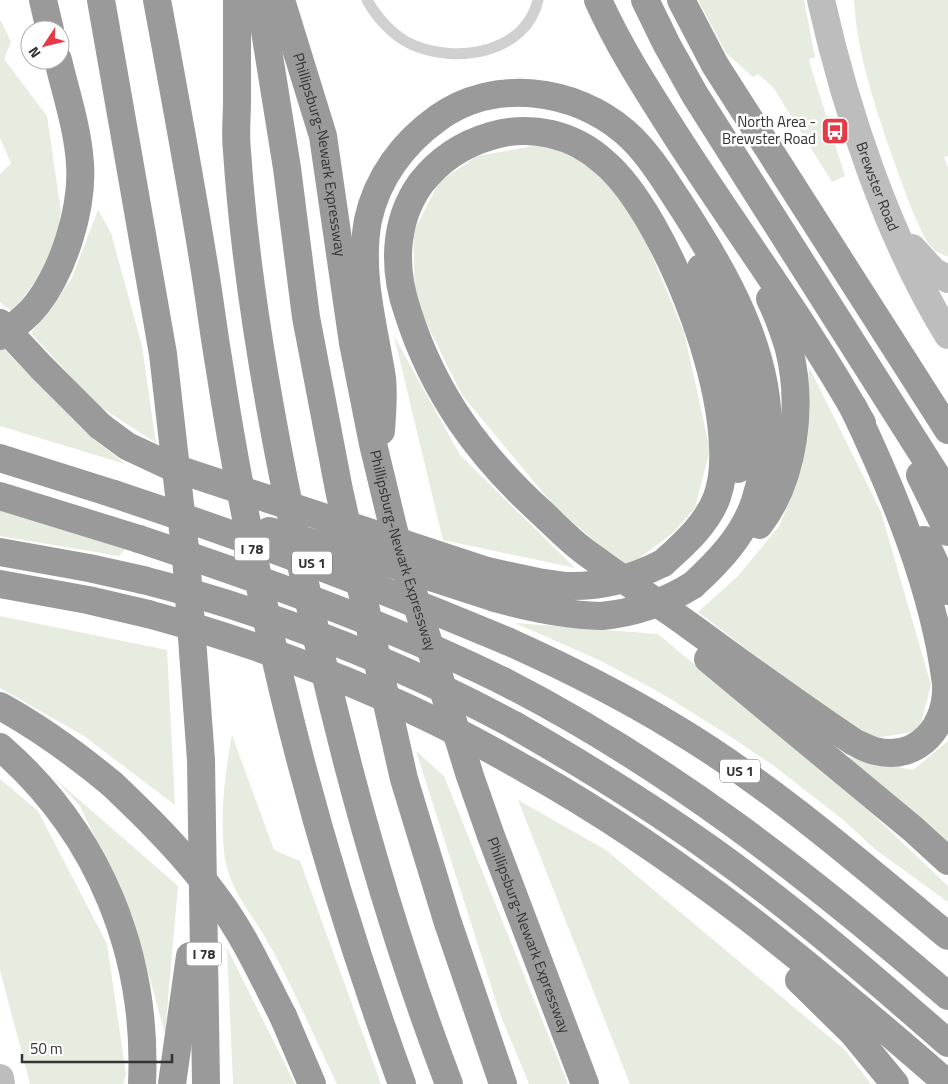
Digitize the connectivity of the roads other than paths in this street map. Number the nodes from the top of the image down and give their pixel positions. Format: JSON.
{"nodes":[{"id":1,"x":43,"y":0,"type":"edge"},
{"id":2,"x":102,"y":0,"type":"edge"},
{"id":3,"x":157,"y":0,"type":"edge"},
{"id":4,"x":237,"y":0,"type":"edge"},
{"id":5,"x":260,"y":0,"type":"edge"},
{"id":6,"x":281,"y":0,"type":"edge"},
{"id":7,"x":367,"y":0,"type":"edge"},
{"id":8,"x":538,"y":0,"type":"edge"},
{"id":9,"x":598,"y":0,"type":"edge"},
{"id":10,"x":645,"y":0,"type":"edge"},
{"id":11,"x":681,"y":0,"type":"edge"},
{"id":12,"x":825,"y":8,"type":"edge"},
{"id":13,"x":48,"y":20,"type":"edge"},
{"id":14,"x":60,"y":70,"type":"edge"},
{"id":15,"x":648,"y":157,"type":"junction"},
{"id":16,"x":714,"y":194,"type":"junction"},
{"id":17,"x":804,"y":205,"type":"junction"},
{"id":18,"x":893,"y":225,"type":"junction"},
{"id":19,"x":948,"y":279,"type":"edge"},
{"id":20,"x":827,"y":302,"type":"junction"},
{"id":21,"x":0,"y":323,"type":"edge"},
{"id":22,"x":948,"y":335,"type":"edge"},
{"id":23,"x":0,"y":336,"type":"edge"},
{"id":24,"x":948,"y":404,"type":"edge"},
{"id":25,"x":853,"y":407,"type":"junction"},
{"id":26,"x":948,"y":430,"type":"edge"},
{"id":27,"x":0,"y":458,"type":"edge"},
{"id":28,"x":380,"y":476,"type":"junction"},
{"id":29,"x":114,"y":494,"type":"junction"},
{"id":30,"x":948,"y":494,"type":"edge"},
{"id":31,"x":0,"y":496,"type":"edge"},
{"id":32,"x":948,"y":532,"type":"edge"},
{"id":33,"x":582,"y":549,"type":"junction"},
{"id":34,"x":0,"y":552,"type":"edge"},
{"id":35,"x":663,"y":563,"type":"junction"},
{"id":36,"x":0,"y":584,"type":"edge"},
{"id":37,"x":692,"y":585,"type":"junction"},
{"id":38,"x":948,"y":591,"type":"edge"},
{"id":39,"x":0,"y":706,"type":"edge"},
{"id":40,"x":0,"y":748,"type":"edge"},
{"id":41,"x":527,"y":770,"type":"junction"},
{"id":42,"x":738,"y":770,"type":"junction"},
{"id":43,"x":203,"y":825,"type":"junction"},
{"id":44,"x":948,"y":861,"type":"edge"},
{"id":45,"x":948,"y":936,"type":"edge"},
{"id":46,"x":948,"y":957,"type":"edge"},
{"id":47,"x":472,"y":991,"type":"junction"},
{"id":48,"x":948,"y":996,"type":"edge"},
{"id":49,"x":948,"y":1043,"type":"edge"},
{"id":50,"x":0,"y":1078,"type":"edge"},
{"id":51,"x":1,"y":1084,"type":"edge"},
{"id":52,"x":142,"y":1084,"type":"edge"},
{"id":53,"x":172,"y":1084,"type":"edge"},
{"id":54,"x":206,"y":1084,"type":"edge"},
{"id":55,"x":312,"y":1084,"type":"edge"},
{"id":56,"x":402,"y":1084,"type":"edge"},
{"id":57,"x":449,"y":1084,"type":"edge"},
{"id":58,"x":503,"y":1084,"type":"edge"},
{"id":59,"x":509,"y":1084,"type":"edge"},
{"id":60,"x":585,"y":1084,"type":"edge"},
{"id":61,"x":895,"y":1084,"type":"edge"},
{"id":62,"x":948,"y":1084,"type":"edge"}],
"edges":[{"from":1,"to":13,"type":"highway"},
{"from":2,"to":43,"type":"highway","number":"I 78"},
{"from":3,"to":56,"type":"highway","number":"I 78"},
{"from":4,"to":57,"type":"highway"},
{"from":5,"to":47,"type":"highway"},
{"from":6,"to":28,"type":"highway","name":"Phillipsburg-Newark Expressway"},
{"from":7,"to":8,"type":"lane"},
{"from":9,"to":16,"type":"highway"},
{"from":10,"to":20,"type":"highway"},
{"from":11,"to":17,"type":"highway"},
{"from":12,"to":18,"type":"street","name":"Brewster Road"},
{"from":14,"to":23,"type":"highway"},
{"from":15,"to":28,"type":"highway"},
{"from":15,"to":35,"type":"highway"},
{"from":15,"to":37,"type":"highway"},
{"from":16,"to":25,"type":"highway"},
{"from":16,"to":37,"type":"highway"},
{"from":17,"to":24,"type":"highway"},
{"from":17,"to":26,"type":"highway"},
{"from":18,"to":19,"type":"street"},
{"from":18,"to":22,"type":"street","name":"Brewster Road"},
{"from":20,"to":30,"type":"highway"},
{"from":20,"to":32,"type":"highway"},
{"from":21,"to":35,"type":"highway","bridge":true},
{"from":25,"to":33,"type":"highway"},
{"from":25,"to":38,"type":"highway"},
{"from":27,"to":29,"type":"highway","number":"US 1"},
{"from":28,"to":60,"type":"highway","name":"Phillipsburg-Newark Expressway"},
{"from":29,"to":37,"type":"highway","bridge":true},
{"from":29,"to":42,"type":"highway","number":"US 1","bridge":true},
{"from":31,"to":48,"type":"highway","bridge":true},
{"from":33,"to":35,"type":"highway"},
{"from":33,"to":44,"type":"highway"},
{"from":34,"to":49,"type":"highway","bridge":true},
{"from":36,"to":41,"type":"highway","bridge":true},
{"from":39,"to":55,"type":"highway","bridge":true},
{"from":40,"to":52,"type":"highway"},
{"from":41,"to":61,"type":"highway"},
{"from":41,"to":62,"type":"highway"},
{"from":42,"to":45,"type":"highway","number":"US 1"},
{"from":42,"to":46,"type":"highway"},
{"from":43,"to":53,"type":"highway"},
{"from":43,"to":54,"type":"highway","number":"I 78"},
{"from":47,"to":58,"type":"highway"},
{"from":47,"to":59,"type":"highway"},
{"from":50,"to":51,"type":"street"}]}
